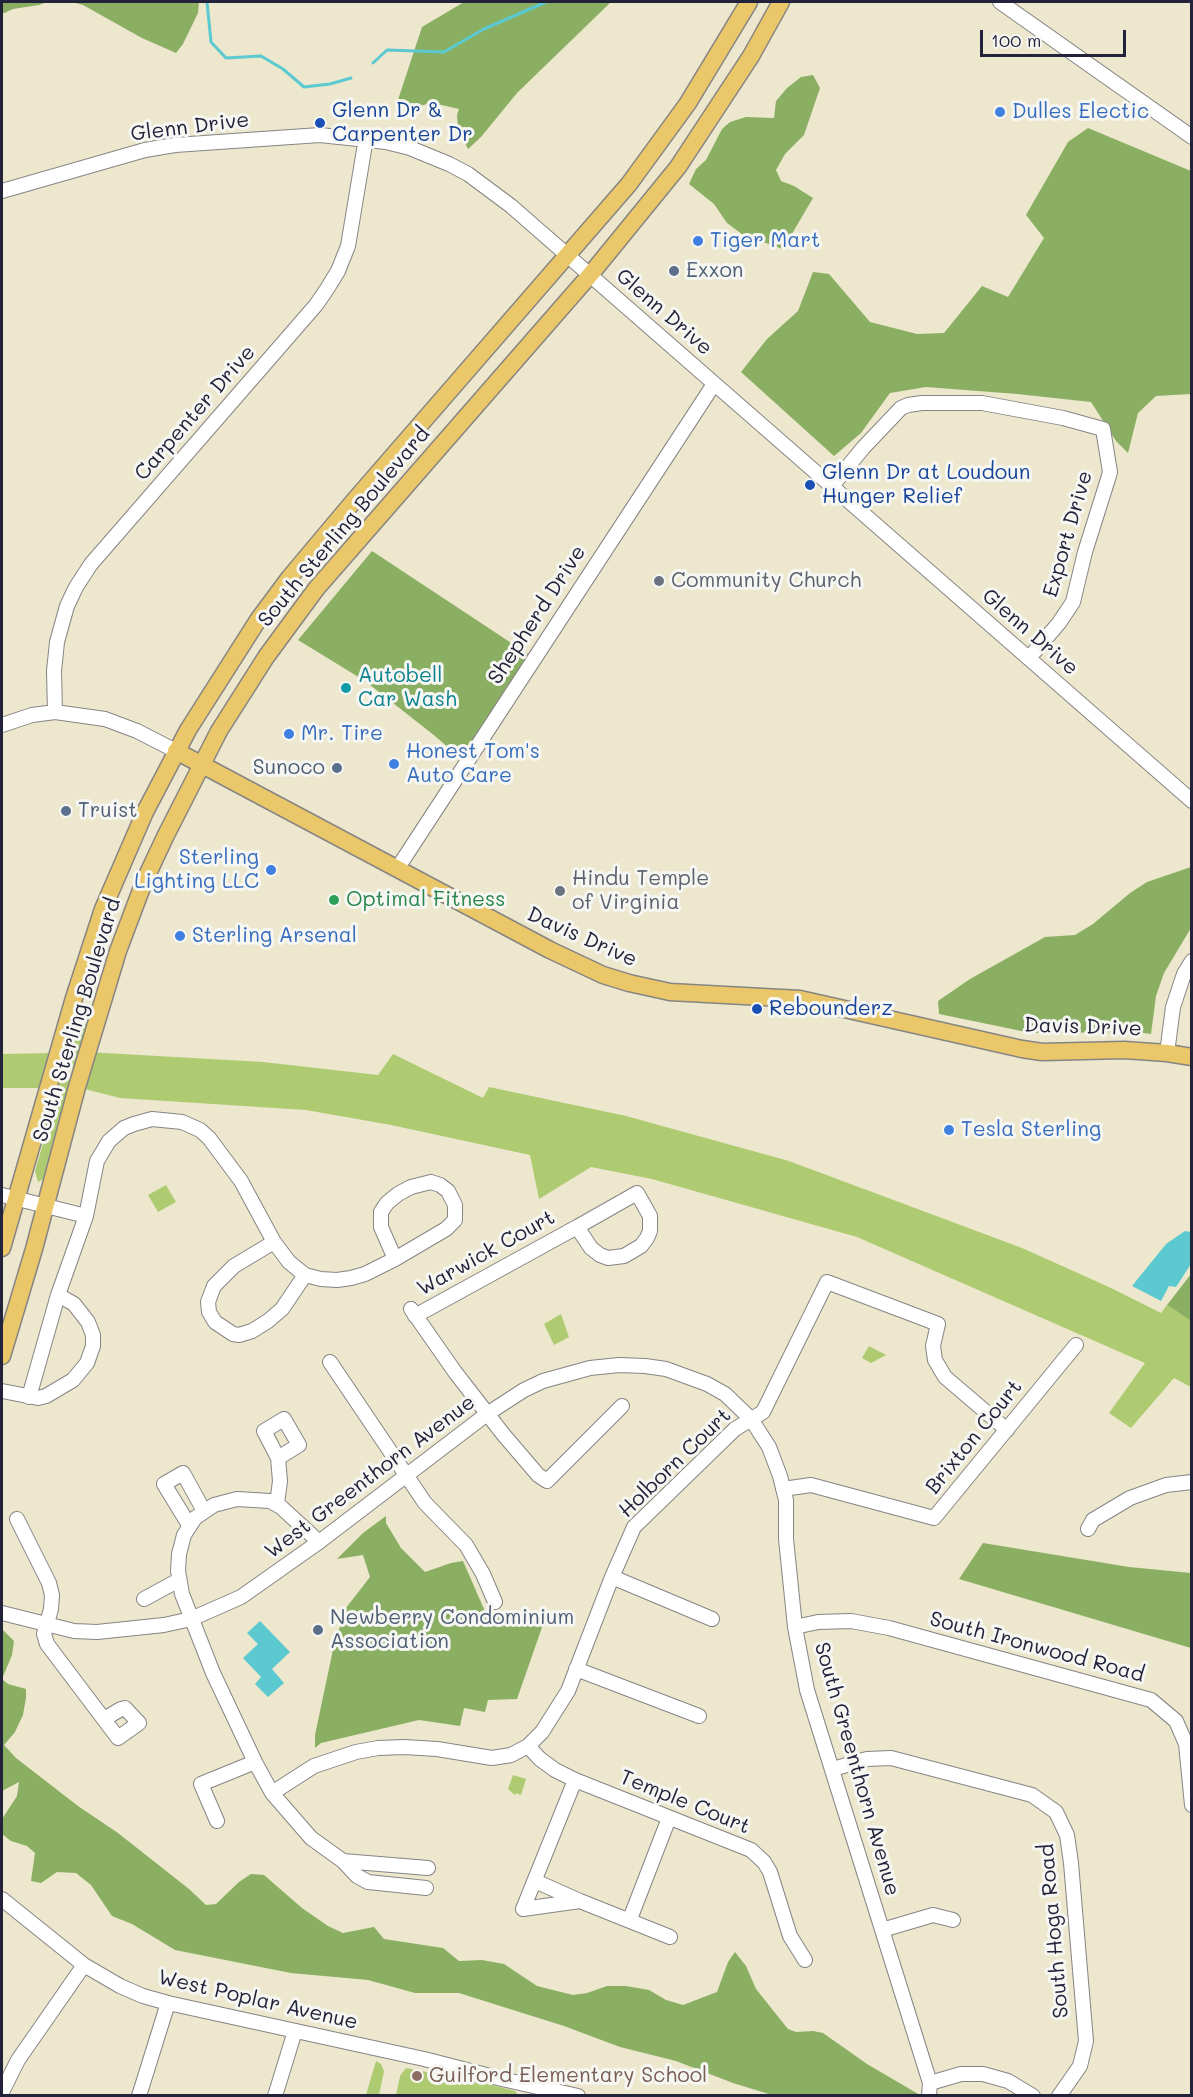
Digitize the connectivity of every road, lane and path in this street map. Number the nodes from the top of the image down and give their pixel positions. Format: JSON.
{"nodes":[{"id":1,"x":749,"y":2,"type":"edge"},
{"id":2,"x":781,"y":2,"type":"edge"},
{"id":3,"x":1000,"y":2,"type":"edge"},
{"id":4,"x":1191,"y":137,"type":"edge"},
{"id":5,"x":366,"y":138,"type":"junction"},
{"id":6,"x":2,"y":191,"type":"edge"},
{"id":7,"x":568,"y":256,"type":"junction"},
{"id":8,"x":590,"y":275,"type":"junction"},
{"id":9,"x":714,"y":384,"type":"junction"},
{"id":10,"x":832,"y":486,"type":"junction"},
{"id":11,"x":1029,"y":658,"type":"junction"},
{"id":12,"x":55,"y":712,"type":"junction"},
{"id":13,"x":2,"y":725,"type":"edge"},
{"id":14,"x":176,"y":751,"type":"junction"},
{"id":15,"x":201,"y":765,"type":"junction"},
{"id":16,"x":1191,"y":801,"type":"edge"},
{"id":17,"x":397,"y":869,"type":"junction"},
{"id":18,"x":1191,"y":962,"type":"edge"},
{"id":19,"x":1167,"y":1053,"type":"junction"},
{"id":20,"x":1191,"y":1057,"type":"edge"},
{"id":21,"x":9,"y":1197,"type":"edge"},
{"id":22,"x":46,"y":1205,"type":"junction"},
{"id":23,"x":86,"y":1216,"type":"junction"},
{"id":24,"x":578,"y":1227,"type":"junction"},
{"id":25,"x":274,"y":1242,"type":"junction"},
{"id":26,"x":2,"y":1248,"type":"edge"},
{"id":27,"x":395,"y":1259,"type":"junction"},
{"id":28,"x":305,"y":1275,"type":"junction"},
{"id":29,"x":58,"y":1295,"type":"junction"},
{"id":30,"x":1076,"y":1345,"type":"dead end"},
{"id":31,"x":2,"y":1356,"type":"edge"},
{"id":32,"x":330,"y":1362,"type":"dead end"},
{"id":33,"x":2,"y":1391,"type":"edge"},
{"id":34,"x":29,"y":1397,"type":"junction"},
{"id":35,"x":622,"y":1406,"type":"dead end"},
{"id":36,"x":487,"y":1414,"type":"junction"},
{"id":37,"x":751,"y":1419,"type":"junction"},
{"id":38,"x":1007,"y":1430,"type":"junction"},
{"id":39,"x":278,"y":1458,"type":"dead end"},
{"id":40,"x":406,"y":1477,"type":"junction"},
{"id":41,"x":1191,"y":1482,"type":"edge"},
{"id":42,"x":783,"y":1489,"type":"junction"},
{"id":43,"x":277,"y":1504,"type":"junction"},
{"id":44,"x":204,"y":1511,"type":"junction"},
{"id":45,"x":17,"y":1519,"type":"dead end"},
{"id":46,"x":189,"y":1525,"type":"junction"},
{"id":47,"x":1088,"y":1529,"type":"dead end"},
{"id":48,"x":319,"y":1542,"type":"junction"},
{"id":49,"x":612,"y":1577,"type":"junction"},
{"id":50,"x":178,"y":1580,"type":"junction"},
{"id":51,"x":144,"y":1599,"type":"dead end"},
{"id":52,"x":495,"y":1602,"type":"dead end"},
{"id":53,"x":2,"y":1614,"type":"edge"},
{"id":54,"x":191,"y":1619,"type":"junction"},
{"id":55,"x":712,"y":1620,"type":"dead end"},
{"id":56,"x":45,"y":1625,"type":"junction"},
{"id":57,"x":795,"y":1627,"type":"junction"},
{"id":58,"x":576,"y":1669,"type":"junction"},
{"id":59,"x":699,"y":1716,"type":"dead end"},
{"id":60,"x":104,"y":1719,"type":"dead end"},
{"id":61,"x":528,"y":1746,"type":"junction"},
{"id":62,"x":255,"y":1762,"type":"junction"},
{"id":63,"x":833,"y":1769,"type":"junction"},
{"id":64,"x":574,"y":1780,"type":"junction"},
{"id":65,"x":272,"y":1793,"type":"junction"},
{"id":66,"x":1191,"y":1804,"type":"edge"},
{"id":67,"x":669,"y":1818,"type":"junction"},
{"id":68,"x":218,"y":1821,"type":"dead end"},
{"id":69,"x":343,"y":1861,"type":"junction"},
{"id":70,"x":428,"y":1868,"type":"dead end"},
{"id":71,"x":535,"y":1881,"type":"junction"},
{"id":72,"x":426,"y":1888,"type":"dead end"},
{"id":73,"x":2,"y":1899,"type":"edge"},
{"id":74,"x":580,"y":1901,"type":"junction"},
{"id":75,"x":630,"y":1919,"type":"junction"},
{"id":76,"x":953,"y":1920,"type":"dead end"},
{"id":77,"x":882,"y":1930,"type":"junction"},
{"id":78,"x":670,"y":1937,"type":"dead end"},
{"id":79,"x":805,"y":1960,"type":"dead end"},
{"id":80,"x":84,"y":1965,"type":"junction"},
{"id":81,"x":168,"y":2003,"type":"junction"},
{"id":82,"x":295,"y":2031,"type":"junction"},
{"id":83,"x":929,"y":2089,"type":"edge"},
{"id":84,"x":2,"y":2092,"type":"edge"},
{"id":85,"x":575,"y":2095,"type":"edge"},
{"id":86,"x":139,"y":2096,"type":"edge"},
{"id":87,"x":275,"y":2096,"type":"edge"},
{"id":88,"x":1032,"y":2096,"type":"edge"},
{"id":89,"x":1059,"y":2096,"type":"edge"}],
"edges":[{"from":1,"to":7,"type":"main road","name":"South Sterling Boulevard"},
{"from":2,"to":8,"type":"main road","name":"South Sterling Boulevard"},
{"from":3,"to":4,"type":"street"},
{"from":5,"to":6,"type":"street","name":"Glenn Drive"},
{"from":5,"to":7,"type":"street","name":"Glenn Drive"},
{"from":5,"to":12,"type":"street","name":"Carpenter Drive"},
{"from":7,"to":8,"type":"street","name":"Glenn Drive"},
{"from":7,"to":14,"type":"main road","name":"South Sterling Boulevard"},
{"from":8,"to":9,"type":"street","name":"Glenn Drive"},
{"from":8,"to":15,"type":"main road","name":"South Sterling Boulevard"},
{"from":9,"to":10,"type":"street","name":"Glenn Drive"},
{"from":9,"to":17,"type":"street","name":"Shepherd Drive"},
{"from":10,"to":11,"type":"street","name":"Glenn Drive"},
{"from":10,"to":11,"type":"street","name":"Export Drive"},
{"from":11,"to":16,"type":"street","name":"Glenn Drive"},
{"from":12,"to":13,"type":"street","name":"Davis Drive"},
{"from":12,"to":14,"type":"street","name":"Davis Drive"},
{"from":14,"to":15,"type":"main road","name":"Davis Drive"},
{"from":14,"to":21,"type":"main road","name":"South Sterling Boulevard"},
{"from":15,"to":17,"type":"main road","name":"Davis Drive"},
{"from":15,"to":22,"type":"main road","name":"South Sterling Boulevard"},
{"from":17,"to":19,"type":"main road","name":"Davis Drive"},
{"from":18,"to":19,"type":"street"},
{"from":19,"to":20,"type":"main road","name":"Davis Drive"},
{"from":21,"to":22,"type":"street"},
{"from":21,"to":26,"type":"main road","name":"South Sterling Boulevard"},
{"from":22,"to":23,"type":"street"},
{"from":22,"to":31,"type":"main road","name":"South Sterling Boulevard"},
{"from":23,"to":25,"type":"street"},
{"from":23,"to":29,"type":"street"},
{"from":24,"to":24,"type":"street","name":"Warwick Court"},
{"from":24,"to":36,"type":"street","name":"Warwick Court"},
{"from":25,"to":28,"type":"street"},
{"from":25,"to":28,"type":"street"},
{"from":27,"to":27,"type":"street"},
{"from":27,"to":28,"type":"street"},
{"from":29,"to":34,"type":"street"},
{"from":29,"to":34,"type":"street"},
{"from":30,"to":38,"type":"street","name":"Brixton Court"},
{"from":32,"to":40,"type":"street"},
{"from":33,"to":34,"type":"street"},
{"from":35,"to":36,"type":"street"},
{"from":36,"to":37,"type":"street","name":"West Greenthorn Avenue"},
{"from":36,"to":40,"type":"street","name":"West Greenthorn Avenue"},
{"from":37,"to":38,"type":"street","name":"Holborn Court"},
{"from":37,"to":42,"type":"street","name":"South Greenthorn Avenue"},
{"from":37,"to":49,"type":"street","name":"Holborn Court"},
{"from":38,"to":42,"type":"street","name":"Brixton Court"},
{"from":39,"to":43,"type":"street"},
{"from":40,"to":48,"type":"street","name":"West Greenthorn Avenue"},
{"from":40,"to":52,"type":"street"},
{"from":41,"to":47,"type":"street"},
{"from":42,"to":57,"type":"street","name":"South Greenthorn Avenue"},
{"from":43,"to":44,"type":"street"},
{"from":43,"to":48,"type":"street"},
{"from":44,"to":46,"type":"street"},
{"from":44,"to":46,"type":"street"},
{"from":45,"to":56,"type":"street"},
{"from":46,"to":50,"type":"street"},
{"from":48,"to":54,"type":"street","name":"West Greenthorn Avenue"},
{"from":49,"to":55,"type":"street"},
{"from":49,"to":58,"type":"street","name":"Holborn Court"},
{"from":50,"to":51,"type":"street"},
{"from":50,"to":54,"type":"street"},
{"from":53,"to":56,"type":"street","name":"West Greenthorn Avenue"},
{"from":54,"to":56,"type":"street","name":"West Greenthorn Avenue"},
{"from":54,"to":62,"type":"street"},
{"from":56,"to":60,"type":"street"},
{"from":57,"to":63,"type":"street","name":"South Greenthorn Avenue"},
{"from":57,"to":66,"type":"street","name":"South Ironwood Road"},
{"from":58,"to":59,"type":"street"},
{"from":58,"to":61,"type":"street","name":"Holborn Court"},
{"from":61,"to":64,"type":"street","name":"Temple Court"},
{"from":61,"to":65,"type":"street","name":"Holborn Court"},
{"from":62,"to":65,"type":"street"},
{"from":62,"to":68,"type":"street"},
{"from":63,"to":77,"type":"street","name":"South Greenthorn Avenue"},
{"from":63,"to":89,"type":"street","name":"South Hoga Road"},
{"from":64,"to":67,"type":"street","name":"Temple Court"},
{"from":64,"to":71,"type":"street"},
{"from":65,"to":69,"type":"street"},
{"from":67,"to":75,"type":"street"},
{"from":67,"to":79,"type":"street","name":"Temple Court"},
{"from":69,"to":70,"type":"street"},
{"from":69,"to":72,"type":"street"},
{"from":71,"to":74,"type":"street"},
{"from":71,"to":74,"type":"street"},
{"from":73,"to":80,"type":"street","name":"West Poplar Avenue"},
{"from":74,"to":75,"type":"street"},
{"from":75,"to":78,"type":"street"},
{"from":76,"to":77,"type":"street"},
{"from":77,"to":83,"type":"street","name":"South Greenthorn Avenue"},
{"from":80,"to":81,"type":"street","name":"West Poplar Avenue"},
{"from":80,"to":84,"type":"street"},
{"from":81,"to":82,"type":"street","name":"West Poplar Avenue"},
{"from":81,"to":86,"type":"street"},
{"from":82,"to":85,"type":"street","name":"West Poplar Avenue"},
{"from":82,"to":87,"type":"street"},
{"from":83,"to":88,"type":"street"}]}
